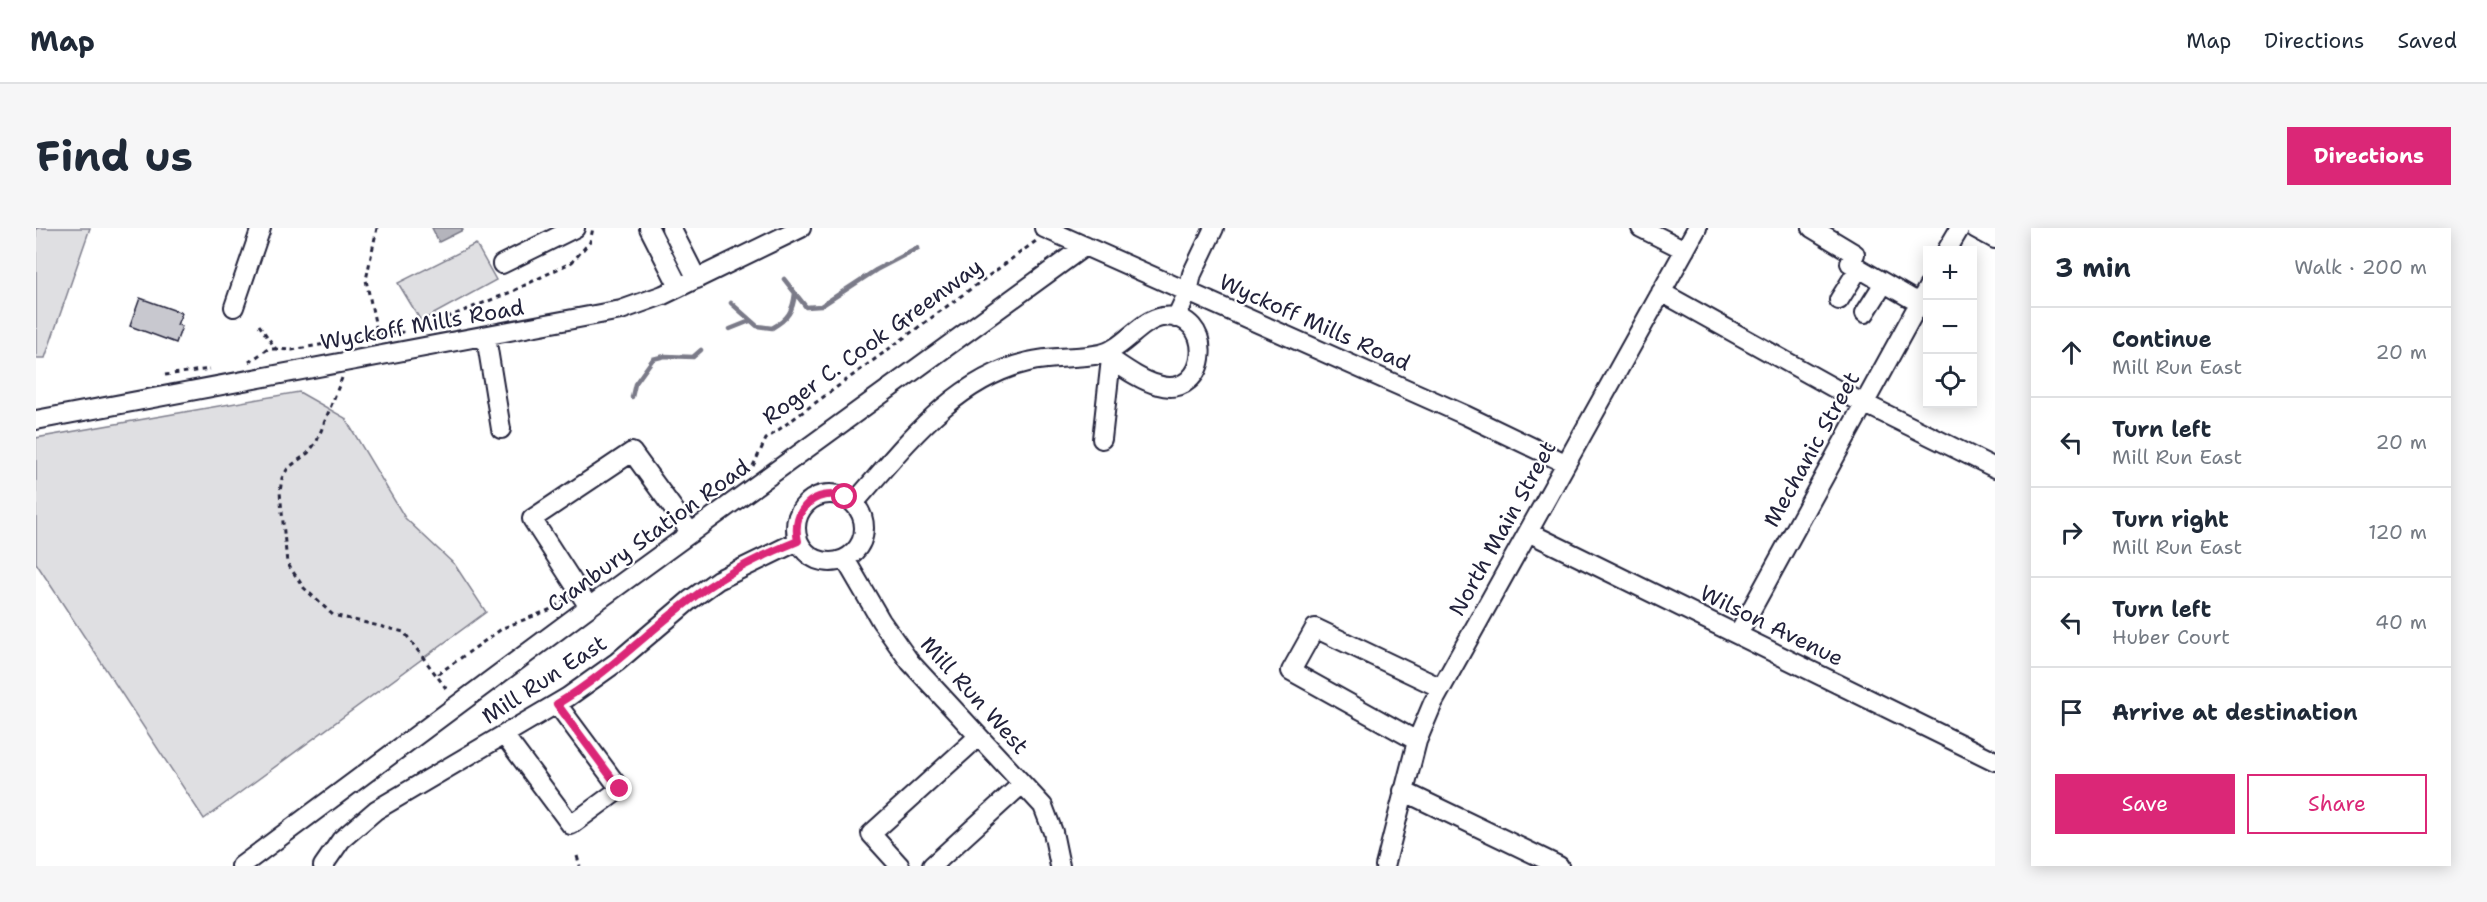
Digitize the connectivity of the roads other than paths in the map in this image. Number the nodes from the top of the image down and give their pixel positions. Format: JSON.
{"nodes":[{"id":1,"x":261,"y":228,"type":"edge"},
{"id":2,"x":575,"y":228,"type":"edge"},
{"id":3,"x":649,"y":228,"type":"edge"},
{"id":4,"x":671,"y":228,"type":"edge"},
{"id":5,"x":801,"y":228,"type":"edge"},
{"id":6,"x":1214,"y":228,"type":"edge"},
{"id":7,"x":1641,"y":228,"type":"edge"},
{"id":8,"x":1697,"y":228,"type":"edge"},
{"id":9,"x":1812,"y":228,"type":"edge"},
{"id":10,"x":1960,"y":228,"type":"edge"},
{"id":11,"x":1975,"y":228,"type":"edge"},
{"id":12,"x":1052,"y":232,"type":"edge"},
{"id":13,"x":1995,"y":239,"type":"edge"},
{"id":14,"x":1085,"y":246,"type":"junction"},
{"id":15,"x":1949,"y":246,"type":"edge"},
{"id":16,"x":1685,"y":250,"type":"junction"},
{"id":17,"x":502,"y":264,"type":"dead end"},
{"id":18,"x":1859,"y":268,"type":"junction"},
{"id":19,"x":697,"y":279,"type":"junction"},
{"id":20,"x":1884,"y":283,"type":"junction"},
{"id":21,"x":679,"y":287,"type":"junction"},
{"id":22,"x":1188,"y":292,"type":"junction"},
{"id":23,"x":1661,"y":292,"type":"junction"},
{"id":24,"x":1923,"y":295,"type":"edge"},
{"id":25,"x":1839,"y":300,"type":"dead end"},
{"id":26,"x":234,"y":307,"type":"dead end"},
{"id":27,"x":1865,"y":313,"type":"dead end"},
{"id":28,"x":1176,"y":318,"type":"junction"},
{"id":29,"x":486,"y":337,"type":"junction"},
{"id":30,"x":1107,"y":357,"type":"junction"},
{"id":31,"x":1864,"y":403,"type":"junction"},
{"id":32,"x":36,"y":420,"type":"edge"},
{"id":33,"x":501,"y":429,"type":"dead end"},
{"id":34,"x":1102,"y":439,"type":"dead end"},
{"id":35,"x":1565,"y":463,"type":"junction"},
{"id":36,"x":1995,"y":468,"type":"edge"},
{"id":37,"x":854,"y":503,"type":"junction"},
{"id":38,"x":1528,"y":532,"type":"junction"},
{"id":39,"x":691,"y":533,"type":"junction"},
{"id":40,"x":798,"y":541,"type":"junction"},
{"id":41,"x":845,"y":559,"type":"junction"},
{"id":42,"x":584,"y":599,"type":"junction"},
{"id":43,"x":1738,"y":634,"type":"junction"},
{"id":44,"x":1441,"y":688,"type":"junction"},
{"id":45,"x":557,"y":704,"type":"junction"},
{"id":46,"x":504,"y":735,"type":"junction"},
{"id":47,"x":978,"y":736,"type":"junction"},
{"id":48,"x":1417,"y":741,"type":"junction"},
{"id":49,"x":1995,"y":761,"type":"edge"},
{"id":50,"x":1022,"y":784,"type":"junction"},
{"id":51,"x":1403,"y":791,"type":"junction"},
{"id":52,"x":241,"y":866,"type":"edge"},
{"id":53,"x":323,"y":866,"type":"edge"},
{"id":54,"x":900,"y":866,"type":"edge"},
{"id":55,"x":932,"y":866,"type":"edge"},
{"id":56,"x":1060,"y":866,"type":"edge"},
{"id":57,"x":1385,"y":866,"type":"edge"},
{"id":58,"x":1559,"y":866,"type":"edge"}],
"edges":[{"from":1,"to":26,"type":"street"},
{"from":2,"to":17,"type":"street"},
{"from":3,"to":21,"type":"street"},
{"from":4,"to":19,"type":"street"},
{"from":5,"to":19,"type":"street","name":"Wyckoff Mills Road"},
{"from":6,"to":22,"type":"street"},
{"from":7,"to":16,"type":"street"},
{"from":8,"to":16,"type":"street","name":"North Main Street"},
{"from":9,"to":18,"type":"street"},
{"from":10,"to":15,"type":"street"},
{"from":11,"to":13,"type":"street"},
{"from":12,"to":14,"type":"street","name":"Wyckoff Mills Road"},
{"from":14,"to":22,"type":"street","name":"Wyckoff Mills Road"},
{"from":14,"to":39,"type":"street","name":"Cranbury Station Road"},
{"from":16,"to":23,"type":"street","name":"North Main Street"},
{"from":18,"to":20,"type":"street"},
{"from":18,"to":25,"type":"street"},
{"from":19,"to":21,"type":"street","name":"Wyckoff Mills Road"},
{"from":20,"to":24,"type":"street"},
{"from":20,"to":27,"type":"street"},
{"from":21,"to":29,"type":"street","name":"Wyckoff Mills Road"},
{"from":22,"to":28,"type":"street"},
{"from":22,"to":35,"type":"street","name":"Wyckoff Mills Road"},
{"from":23,"to":31,"type":"street"},
{"from":23,"to":35,"type":"street","name":"North Main Street"},
{"from":24,"to":31,"type":"street","name":"Mechanic Street"},
{"from":28,"to":30,"type":"street"},
{"from":28,"to":30,"type":"street"},
{"from":29,"to":32,"type":"street","name":"Wyckoff Mills Road"},
{"from":29,"to":33,"type":"street"},
{"from":30,"to":34,"type":"street"},
{"from":30,"to":37,"type":"street"},
{"from":31,"to":36,"type":"street"},
{"from":31,"to":43,"type":"street","name":"Mechanic Street"},
{"from":35,"to":38,"type":"street","name":"North Main Street"},
{"from":37,"to":40,"type":"street"},
{"from":37,"to":41,"type":"street"},
{"from":38,"to":43,"type":"street","name":"Wilson Avenue"},
{"from":38,"to":44,"type":"street","name":"North Main Street"},
{"from":39,"to":42,"type":"street","name":"Cranbury Station Road"},
{"from":39,"to":42,"type":"street"},
{"from":40,"to":41,"type":"street"},
{"from":40,"to":45,"type":"street","name":"Mill Run East"},
{"from":41,"to":47,"type":"street","name":"Mill Run West"},
{"from":42,"to":52,"type":"street","name":"Cranbury Station Road"},
{"from":43,"to":49,"type":"street","name":"Wilson Avenue"},
{"from":44,"to":48,"type":"street","name":"North Main Street"},
{"from":44,"to":48,"type":"street"},
{"from":45,"to":46,"type":"street","name":"Mill Run East"},
{"from":45,"to":46,"type":"street"},
{"from":46,"to":53,"type":"street","name":"Mill Run East"},
{"from":47,"to":50,"type":"street","name":"Mill Run West"},
{"from":47,"to":54,"type":"street"},
{"from":48,"to":51,"type":"street","name":"North Main Street"},
{"from":50,"to":55,"type":"street"},
{"from":50,"to":56,"type":"street","name":"Mill Run West"},
{"from":51,"to":57,"type":"street","name":"North Main Street"},
{"from":51,"to":58,"type":"street"}]}
